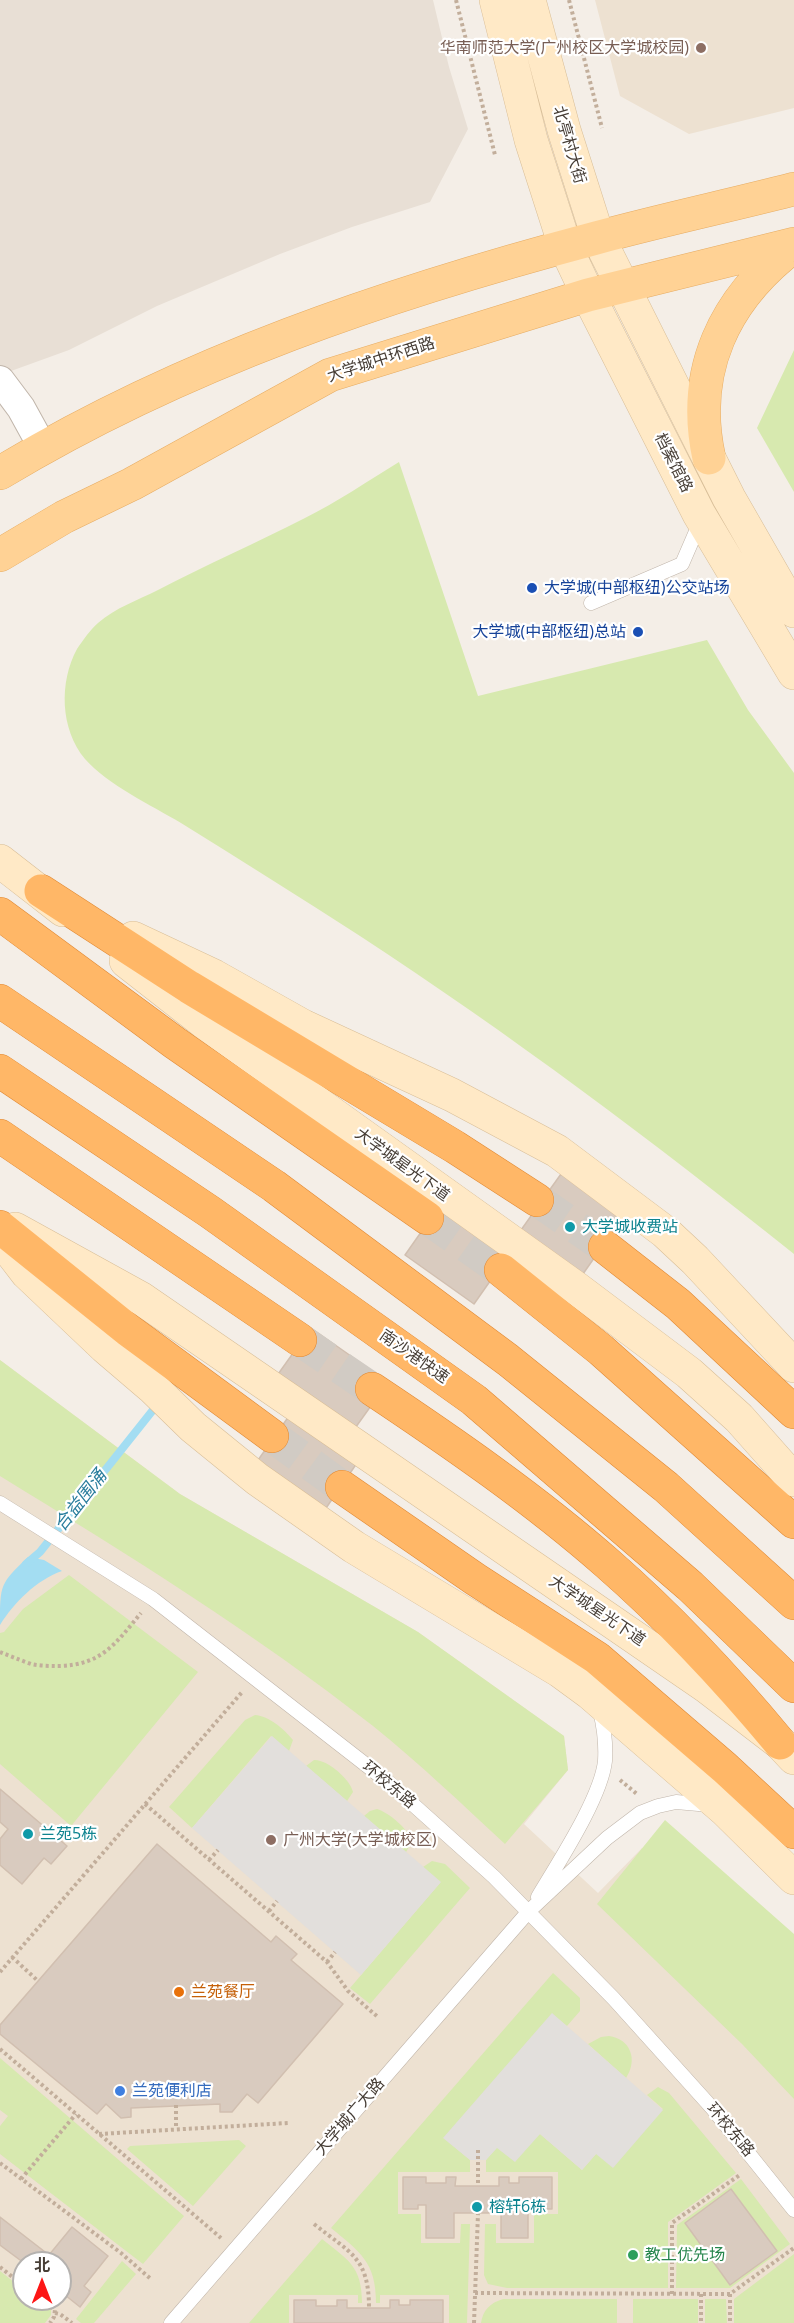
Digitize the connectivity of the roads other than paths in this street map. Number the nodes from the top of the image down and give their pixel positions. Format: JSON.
{"nodes":[{"id":1,"x":496,"y":0,"type":"edge"},
{"id":2,"x":529,"y":0,"type":"edge"},
{"id":3,"x":794,"y":189,"type":"edge"},
{"id":4,"x":598,"y":237,"type":"junction"},
{"id":5,"x":794,"y":245,"type":"edge"},
{"id":6,"x":565,"y":246,"type":"junction"},
{"id":7,"x":621,"y":286,"type":"junction"},
{"id":8,"x":588,"y":295,"type":"junction"},
{"id":9,"x":0,"y":380,"type":"edge"},
{"id":10,"x":43,"y":448,"type":"junction"},
{"id":11,"x":709,"y":458,"type":"junction"},
{"id":12,"x":0,"y":472,"type":"edge"},
{"id":13,"x":701,"y":518,"type":"junction"},
{"id":14,"x":0,"y":555,"type":"edge"},
{"id":15,"x":591,"y":603,"type":"dead end"},
{"id":16,"x":794,"y":611,"type":"edge"},
{"id":17,"x":794,"y":673,"type":"edge"},
{"id":18,"x":0,"y":861,"type":"edge"},
{"id":19,"x":41,"y":891,"type":"junction"},
{"id":20,"x":0,"y":914,"type":"edge"},
{"id":21,"x":0,"y":1000,"type":"edge"},
{"id":22,"x":0,"y":1071,"type":"edge"},
{"id":23,"x":0,"y":1136,"type":"edge"},
{"id":24,"x":537,"y":1200,"type":"tunnel mouth"},
{"id":25,"x":427,"y":1218,"type":"tunnel mouth"},
{"id":26,"x":0,"y":1221,"type":"edge"},
{"id":27,"x":0,"y":1227,"type":"edge"},
{"id":28,"x":0,"y":1238,"type":"edge"},
{"id":29,"x":605,"y":1247,"type":"tunnel mouth"},
{"id":30,"x":501,"y":1270,"type":"tunnel mouth"},
{"id":31,"x":300,"y":1340,"type":"tunnel mouth"},
{"id":32,"x":794,"y":1366,"type":"edge"},
{"id":33,"x":372,"y":1389,"type":"tunnel mouth"},
{"id":34,"x":794,"y":1412,"type":"edge"},
{"id":35,"x":272,"y":1436,"type":"tunnel mouth"},
{"id":36,"x":794,"y":1480,"type":"edge"},
{"id":37,"x":342,"y":1486,"type":"tunnel mouth"},
{"id":38,"x":0,"y":1503,"type":"edge"},
{"id":39,"x":794,"y":1522,"type":"edge"},
{"id":40,"x":794,"y":1603,"type":"edge"},
{"id":41,"x":794,"y":1686,"type":"edge"},
{"id":42,"x":590,"y":1693,"type":"junction"},
{"id":43,"x":787,"y":1750,"type":"edge"},
{"id":44,"x":725,"y":1810,"type":"junction"},
{"id":45,"x":794,"y":1832,"type":"edge"},
{"id":46,"x":794,"y":1878,"type":"edge"},
{"id":47,"x":529,"y":1911,"type":"junction"},
{"id":48,"x":794,"y":2210,"type":"edge"},
{"id":49,"x":171,"y":2323,"type":"edge"}],
"edges":[{"from":1,"to":6,"type":"main road","name":"北亭村大街"},
{"from":2,"to":4,"type":"main road","name":"北亭村大街"},
{"from":3,"to":4,"type":"main road"},
{"from":4,"to":6,"type":"main road"},
{"from":4,"to":7,"type":"main road","name":"北亭村大街"},
{"from":5,"to":7,"type":"main road","name":"大学城中环西路"},
{"from":5,"to":11,"type":"main road"},
{"from":6,"to":8,"type":"main road","name":"档案馆路"},
{"from":6,"to":10,"type":"main road"},
{"from":7,"to":8,"type":"main road","name":"大学城中环西路"},
{"from":7,"to":11,"type":"main road","name":"档案馆路"},
{"from":8,"to":13,"type":"main road","name":"档案馆路"},
{"from":8,"to":14,"type":"main road","name":"大学城中环西路"},
{"from":9,"to":10,"type":"street"},
{"from":10,"to":12,"type":"main road"},
{"from":11,"to":16,"type":"main road","name":"档案馆路"},
{"from":13,"to":15,"type":"lane"},
{"from":13,"to":17,"type":"main road","name":"档案馆路"},
{"from":18,"to":19,"type":"main road","name":"大学城星光下道"},
{"from":19,"to":24,"type":"highway"},
{"from":19,"to":32,"type":"main road"},
{"from":19,"to":36,"type":"main road","name":"大学城星光下道"},
{"from":20,"to":25,"type":"highway"},
{"from":21,"to":40,"type":"highway"},
{"from":22,"to":41,"type":"highway","name":"南沙港快速"},
{"from":23,"to":31,"type":"highway"},
{"from":26,"to":43,"type":"main road","name":"大学城星光下道"},
{"from":27,"to":35,"type":"highway"},
{"from":28,"to":42,"type":"main road"},
{"from":29,"to":34,"type":"highway"},
{"from":30,"to":39,"type":"highway"},
{"from":33,"to":43,"type":"highway"},
{"from":37,"to":45,"type":"highway"},
{"from":38,"to":47,"type":"lane","name":"环校东路"},
{"from":42,"to":44,"type":"main road"},
{"from":42,"to":47,"type":"lane","name":"大学城广大路"},
{"from":44,"to":46,"type":"main road"},
{"from":44,"to":47,"type":"lane","name":"大学城广大路"},
{"from":47,"to":48,"type":"lane","name":"环校东路"},
{"from":47,"to":49,"type":"lane","name":"大学城广大路"}]}
